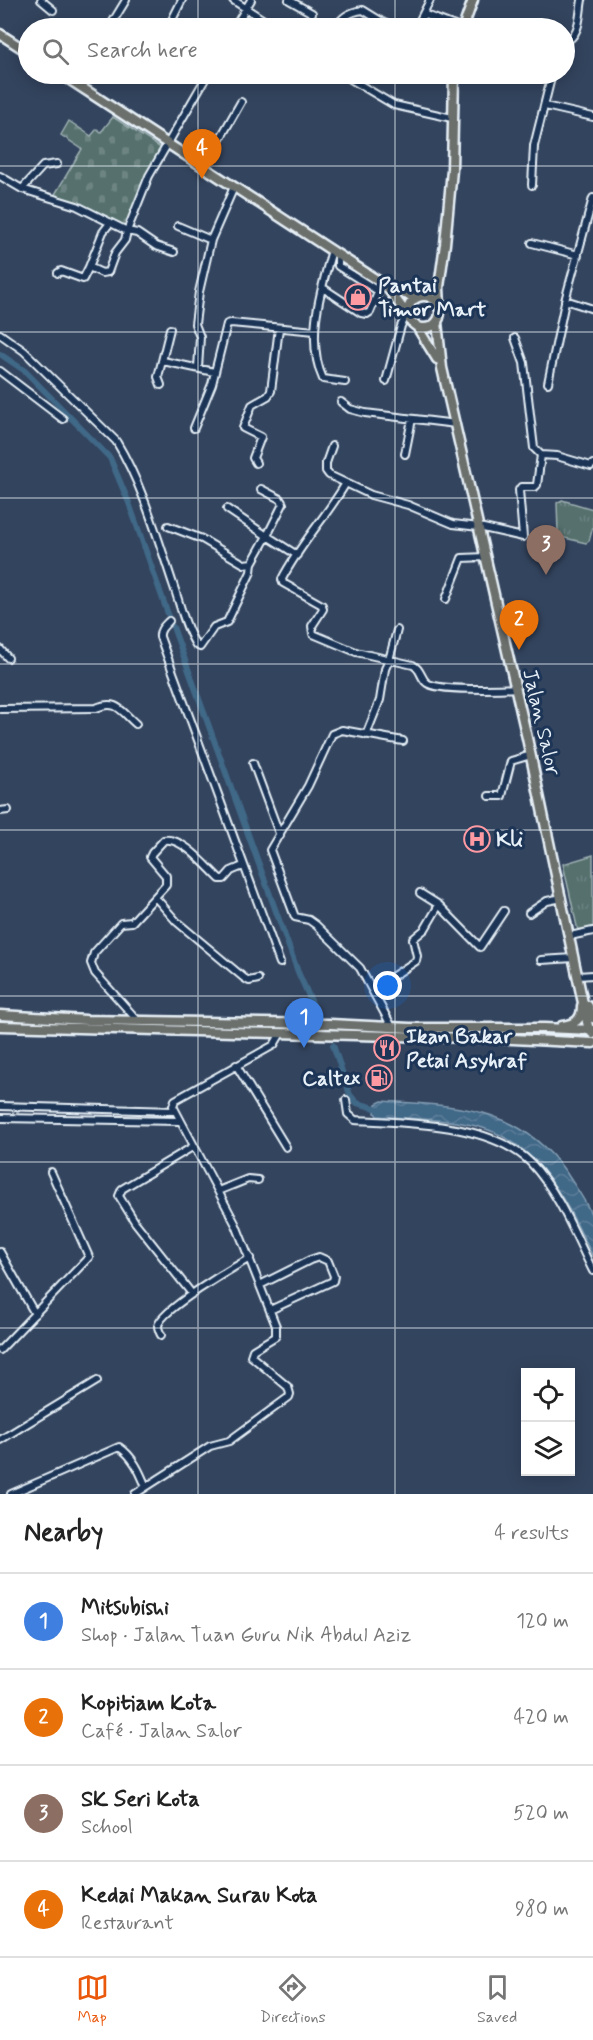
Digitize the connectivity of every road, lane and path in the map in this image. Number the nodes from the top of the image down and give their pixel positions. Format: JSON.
{"nodes":[{"id":1,"x":41,"y":0,"type":"edge"},
{"id":2,"x":126,"y":0,"type":"edge"},
{"id":3,"x":182,"y":0,"type":"edge"},
{"id":4,"x":233,"y":0,"type":"edge"},
{"id":5,"x":251,"y":0,"type":"edge"},
{"id":6,"x":289,"y":0,"type":"edge"},
{"id":7,"x":430,"y":0,"type":"edge"},
{"id":8,"x":473,"y":0,"type":"edge"},
{"id":9,"x":582,"y":0,"type":"edge"},
{"id":10,"x":247,"y":8,"type":"junction"},
{"id":11,"x":53,"y":10,"type":"dead end"},
{"id":12,"x":312,"y":13,"type":"dead end"},
{"id":13,"x":423,"y":14,"type":"junction"},
{"id":14,"x":115,"y":18,"type":"edge"},
{"id":15,"x":173,"y":18,"type":"edge"},
{"id":16,"x":240,"y":18,"type":"edge"},
{"id":17,"x":262,"y":18,"type":"edge"},
{"id":18,"x":342,"y":18,"type":"edge"},
{"id":19,"x":376,"y":18,"type":"edge"},
{"id":20,"x":421,"y":18,"type":"edge"},
{"id":21,"x":434,"y":18,"type":"edge"},
{"id":22,"x":465,"y":18,"type":"edge"},
{"id":23,"x":575,"y":33,"type":"edge"},
{"id":24,"x":0,"y":34,"type":"edge"},
{"id":25,"x":18,"y":46,"type":"edge"},
{"id":26,"x":77,"y":84,"type":"edge"},
{"id":27,"x":202,"y":84,"type":"edge"},
{"id":28,"x":359,"y":84,"type":"edge"},
{"id":29,"x":454,"y":84,"type":"edge"},
{"id":30,"x":550,"y":84,"type":"edge"},
{"id":31,"x":241,"y":102,"type":"dead end"},
{"id":32,"x":545,"y":106,"type":"junction"},
{"id":33,"x":593,"y":117,"type":"edge"},
{"id":34,"x":452,"y":118,"type":"junction"},
{"id":35,"x":168,"y":143,"type":"junction"},
{"id":36,"x":57,"y":164,"type":"dead end"},
{"id":37,"x":204,"y":167,"type":"junction"},
{"id":38,"x":0,"y":176,"type":"edge"},
{"id":39,"x":532,"y":185,"type":"dead end"},
{"id":40,"x":234,"y":187,"type":"junction"},
{"id":41,"x":22,"y":189,"type":"junction"},
{"id":42,"x":593,"y":198,"type":"edge"},
{"id":43,"x":110,"y":223,"type":"junction"},
{"id":44,"x":178,"y":226,"type":"dead end"},
{"id":45,"x":127,"y":231,"type":"junction"},
{"id":46,"x":211,"y":240,"type":"junction"},
{"id":47,"x":532,"y":243,"type":"dead end"},
{"id":48,"x":174,"y":252,"type":"dead end"},
{"id":49,"x":335,"y":252,"type":"junction"},
{"id":50,"x":578,"y":255,"type":"junction"},
{"id":51,"x":89,"y":267,"type":"junction"},
{"id":52,"x":58,"y":273,"type":"dead end"},
{"id":53,"x":440,"y":275,"type":"junction"},
{"id":54,"x":381,"y":286,"type":"junction"},
{"id":55,"x":323,"y":288,"type":"junction"},
{"id":56,"x":429,"y":296,"type":"junction"},
{"id":57,"x":418,"y":297,"type":"junction"},
{"id":58,"x":565,"y":300,"type":"junction"},
{"id":59,"x":440,"y":307,"type":"junction"},
{"id":60,"x":593,"y":309,"type":"edge"},
{"id":61,"x":409,"y":316,"type":"junction"},
{"id":62,"x":437,"y":322,"type":"junction"},
{"id":63,"x":416,"y":326,"type":"junction"},
{"id":64,"x":279,"y":328,"type":"junction"},
{"id":65,"x":170,"y":329,"type":"dead end"},
{"id":66,"x":315,"y":331,"type":"junction"},
{"id":67,"x":0,"y":334,"type":"edge"},
{"id":68,"x":515,"y":338,"type":"dead end"},
{"id":69,"x":163,"y":361,"type":"junction"},
{"id":70,"x":198,"y":368,"type":"junction"},
{"id":71,"x":442,"y":368,"type":"junction"},
{"id":72,"x":0,"y":371,"type":"edge"},
{"id":73,"x":214,"y":372,"type":"junction"},
{"id":74,"x":386,"y":381,"type":"dead end"},
{"id":75,"x":345,"y":382,"type":"dead end"},
{"id":76,"x":548,"y":383,"type":"dead end"},
{"id":77,"x":161,"y":385,"type":"dead end"},
{"id":78,"x":341,"y":402,"type":"dead end"},
{"id":79,"x":63,"y":419,"type":"dead end"},
{"id":80,"x":412,"y":419,"type":"junction"},
{"id":81,"x":456,"y":424,"type":"junction"},
{"id":82,"x":194,"y":428,"type":"dead end"},
{"id":83,"x":332,"y":446,"type":"dead end"},
{"id":84,"x":405,"y":454,"type":"dead end"},
{"id":85,"x":541,"y":455,"type":"junction"},
{"id":86,"x":256,"y":463,"type":"dead end"},
{"id":87,"x":593,"y":464,"type":"edge"},
{"id":88,"x":346,"y":483,"type":"junction"},
{"id":89,"x":261,"y":489,"type":"dead end"},
{"id":90,"x":227,"y":509,"type":"dead end"},
{"id":91,"x":168,"y":526,"type":"dead end"},
{"id":92,"x":479,"y":527,"type":"junction"},
{"id":93,"x":267,"y":536,"type":"junction"},
{"id":94,"x":297,"y":555,"type":"junction"},
{"id":95,"x":486,"y":557,"type":"junction"},
{"id":96,"x":252,"y":563,"type":"junction"},
{"id":97,"x":446,"y":599,"type":"dead end"},
{"id":98,"x":169,"y":621,"type":"dead end"},
{"id":99,"x":397,"y":630,"type":"dead end"},
{"id":100,"x":0,"y":649,"type":"edge"},
{"id":101,"x":8,"y":657,"type":"dead end"},
{"id":102,"x":389,"y":660,"type":"junction"},
{"id":103,"x":516,"y":688,"type":"junction"},
{"id":104,"x":0,"y":709,"type":"edge"},
{"id":105,"x":136,"y":724,"type":"dead end"},
{"id":106,"x":366,"y":735,"type":"junction"},
{"id":107,"x":404,"y":741,"type":"dead end"},
{"id":108,"x":531,"y":755,"type":"junction"},
{"id":109,"x":253,"y":762,"type":"dead end"},
{"id":110,"x":489,"y":796,"type":"dead end"},
{"id":111,"x":0,"y":810,"type":"edge"},
{"id":112,"x":8,"y":810,"type":"dead end"},
{"id":113,"x":280,"y":836,"type":"junction"},
{"id":114,"x":243,"y":866,"type":"junction"},
{"id":115,"x":420,"y":893,"type":"dead end"},
{"id":116,"x":155,"y":897,"type":"junction"},
{"id":117,"x":562,"y":898,"type":"junction"},
{"id":118,"x":440,"y":905,"type":"junction"},
{"id":119,"x":504,"y":911,"type":"dead end"},
{"id":120,"x":529,"y":913,"type":"dead end"},
{"id":121,"x":593,"y":931,"type":"edge"},
{"id":122,"x":570,"y":936,"type":"junction"},
{"id":123,"x":574,"y":958,"type":"junction"},
{"id":124,"x":542,"y":960,"type":"dead end"},
{"id":125,"x":280,"y":963,"type":"dead end"},
{"id":126,"x":593,"y":975,"type":"edge"},
{"id":127,"x":579,"y":978,"type":"junction"},
{"id":128,"x":258,"y":979,"type":"dead end"},
{"id":129,"x":372,"y":990,"type":"junction"},
{"id":130,"x":582,"y":996,"type":"junction"},
{"id":131,"x":588,"y":1006,"type":"junction"},
{"id":132,"x":0,"y":1015,"type":"edge"},
{"id":133,"x":593,"y":1018,"type":"edge"},
{"id":134,"x":138,"y":1021,"type":"junction"},
{"id":135,"x":0,"y":1026,"type":"edge"},
{"id":136,"x":392,"y":1027,"type":"junction"},
{"id":137,"x":544,"y":1028,"type":"junction"},
{"id":138,"x":592,"y":1032,"type":"edge"},
{"id":139,"x":281,"y":1033,"type":"junction"},
{"id":140,"x":513,"y":1039,"type":"junction"},
{"id":141,"x":593,"y":1043,"type":"edge"},
{"id":142,"x":236,"y":1065,"type":"junction"},
{"id":143,"x":346,"y":1100,"type":"dead end"},
{"id":144,"x":0,"y":1106,"type":"edge"},
{"id":145,"x":174,"y":1110,"type":"junction"},
{"id":146,"x":0,"y":1118,"type":"edge"},
{"id":147,"x":179,"y":1121,"type":"junction"},
{"id":148,"x":194,"y":1146,"type":"junction"},
{"id":149,"x":286,"y":1147,"type":"dead end"},
{"id":150,"x":51,"y":1172,"type":"dead end"},
{"id":151,"x":258,"y":1180,"type":"dead end"},
{"id":152,"x":218,"y":1191,"type":"junction"},
{"id":153,"x":0,"y":1252,"type":"edge"},
{"id":154,"x":250,"y":1258,"type":"junction"},
{"id":155,"x":593,"y":1271,"type":"edge"},
{"id":156,"x":260,"y":1284,"type":"junction"},
{"id":157,"x":192,"y":1294,"type":"junction"},
{"id":158,"x":270,"y":1310,"type":"junction"},
{"id":159,"x":35,"y":1314,"type":"junction"},
{"id":160,"x":161,"y":1335,"type":"dead end"},
{"id":161,"x":0,"y":1350,"type":"edge"},
{"id":162,"x":97,"y":1381,"type":"dead end"},
{"id":163,"x":0,"y":1440,"type":"edge"},
{"id":164,"x":146,"y":1487,"type":"junction"},
{"id":165,"x":11,"y":1494,"type":"edge"},
{"id":166,"x":135,"y":1494,"type":"edge"}],
"edges":[{"from":1,"to":11,"type":"street"},
{"from":2,"to":14,"type":"street"},
{"from":3,"to":15,"type":"street"},
{"from":4,"to":10,"type":"street"},
{"from":5,"to":10,"type":"street"},
{"from":6,"to":12,"type":"street"},
{"from":7,"to":13,"type":"street"},
{"from":8,"to":22,"type":"main road"},
{"from":9,"to":23,"type":"street"},
{"from":10,"to":16,"type":"street"},
{"from":10,"to":17,"type":"street"},
{"from":13,"to":20,"type":"street"},
{"from":13,"to":21,"type":"street"},
{"from":18,"to":19,"type":"street"},
{"from":24,"to":25,"type":"main road"},
{"from":26,"to":35,"type":"main road"},
{"from":27,"to":35,"type":"street"},
{"from":28,"to":34,"type":"street"},
{"from":29,"to":34,"type":"main road"},
{"from":30,"to":32,"type":"street"},
{"from":31,"to":37,"type":"street"},
{"from":32,"to":33,"type":"street"},
{"from":32,"to":39,"type":"street"},
{"from":34,"to":53,"type":"main road"},
{"from":35,"to":37,"type":"main road"},
{"from":35,"to":45,"type":"street"},
{"from":36,"to":41,"type":"street"},
{"from":37,"to":40,"type":"main road"},
{"from":38,"to":41,"type":"street"},
{"from":40,"to":46,"type":"street"},
{"from":40,"to":49,"type":"main road"},
{"from":41,"to":43,"type":"street"},
{"from":42,"to":50,"type":"street"},
{"from":43,"to":45,"type":"street"},
{"from":43,"to":51,"type":"street"},
{"from":44,"to":46,"type":"street"},
{"from":45,"to":48,"type":"street"},
{"from":45,"to":51,"type":"street"},
{"from":46,"to":70,"type":"street"},
{"from":47,"to":50,"type":"street"},
{"from":49,"to":54,"type":"main road"},
{"from":49,"to":55,"type":"street"},
{"from":50,"to":58,"type":"street"},
{"from":51,"to":52,"type":"street"},
{"from":53,"to":56,"type":"main road"},
{"from":53,"to":59,"type":"main road"},
{"from":54,"to":55,"type":"street"},
{"from":54,"to":57,"type":"main road"},
{"from":54,"to":61,"type":"main road"},
{"from":55,"to":66,"type":"street"},
{"from":56,"to":57,"type":"main road"},
{"from":56,"to":59,"type":"main road"},
{"from":57,"to":61,"type":"main road"},
{"from":58,"to":60,"type":"street"},
{"from":58,"to":76,"type":"street"},
{"from":59,"to":62,"type":"main road"},
{"from":61,"to":63,"type":"main road"},
{"from":61,"to":74,"type":"street"},
{"from":62,"to":63,"type":"main road"},
{"from":62,"to":71,"type":"main road","name":"Jalan Salor"},
{"from":63,"to":71,"type":"main road","name":"Jalan Salor"},
{"from":64,"to":66,"type":"street"},
{"from":64,"to":73,"type":"street"},
{"from":64,"to":86,"type":"street"},
{"from":65,"to":69,"type":"street"},
{"from":66,"to":75,"type":"street"},
{"from":67,"to":96,"type":"street"},
{"from":68,"to":85,"type":"street"},
{"from":69,"to":70,"type":"street"},
{"from":69,"to":77,"type":"street"},
{"from":70,"to":73,"type":"street"},
{"from":71,"to":81,"type":"main road","name":"Jalan Salor"},
{"from":72,"to":79,"type":"street"},
{"from":73,"to":82,"type":"street"},
{"from":78,"to":80,"type":"street"},
{"from":80,"to":81,"type":"street"},
{"from":80,"to":84,"type":"street"},
{"from":81,"to":92,"type":"main road","name":"Jalan Salor"},
{"from":83,"to":88,"type":"street"},
{"from":85,"to":87,"type":"street"},
{"from":85,"to":92,"type":"street"},
{"from":88,"to":92,"type":"street"},
{"from":88,"to":94,"type":"street"},
{"from":89,"to":93,"type":"street"},
{"from":90,"to":93,"type":"street"},
{"from":91,"to":96,"type":"street"},
{"from":92,"to":95,"type":"main road","name":"Jalan Salor"},
{"from":93,"to":94,"type":"street"},
{"from":93,"to":96,"type":"street"},
{"from":94,"to":102,"type":"street"},
{"from":95,"to":97,"type":"street"},
{"from":95,"to":103,"type":"main road","name":"Jalan Salor"},
{"from":98,"to":114,"type":"street"},
{"from":99,"to":102,"type":"street"},
{"from":100,"to":101,"type":"street"},
{"from":102,"to":103,"type":"street"},
{"from":102,"to":106,"type":"street"},
{"from":103,"to":108,"type":"main road","name":"Jalan Salor"},
{"from":104,"to":105,"type":"street"},
{"from":106,"to":107,"type":"street"},
{"from":106,"to":113,"type":"street"},
{"from":108,"to":110,"type":"street"},
{"from":108,"to":117,"type":"main road","name":"Jalan Salor"},
{"from":109,"to":113,"type":"street"},
{"from":111,"to":112,"type":"street"},
{"from":113,"to":129,"type":"street"},
{"from":114,"to":116,"type":"street"},
{"from":114,"to":125,"type":"street"},
{"from":115,"to":118,"type":"street"},
{"from":116,"to":128,"type":"street"},
{"from":116,"to":134,"type":"street"},
{"from":117,"to":120,"type":"street"},
{"from":117,"to":122,"type":"main road","name":"Jalan Salor"},
{"from":118,"to":119,"type":"street"},
{"from":118,"to":129,"type":"street"},
{"from":121,"to":122,"type":"street"},
{"from":122,"to":123,"type":"main road","name":"Jalan Salor"},
{"from":123,"to":124,"type":"street"},
{"from":123,"to":127,"type":"main road","name":"Jalan Salor"},
{"from":126,"to":127,"type":"street"},
{"from":127,"to":130,"type":"main road","name":"Jalan Salor"},
{"from":127,"to":131,"type":"main road","name":"Jalan Salor"},
{"from":129,"to":136,"type":"street"},
{"from":130,"to":137,"type":"main road"},
{"from":130,"to":138,"type":"main road","name":"Jalan Salor"},
{"from":131,"to":133,"type":"main road"},
{"from":131,"to":138,"type":"main road","name":"Jalan Salor"},
{"from":132,"to":134,"type":"main road"},
{"from":134,"to":136,"type":"main road"},
{"from":135,"to":139,"type":"main road"},
{"from":136,"to":137,"type":"main road"},
{"from":137,"to":138,"type":"main road"},
{"from":138,"to":140,"type":"main road"},
{"from":139,"to":140,"type":"main road"},
{"from":139,"to":142,"type":"street"},
{"from":140,"to":141,"type":"main road"},
{"from":142,"to":145,"type":"street"},
{"from":142,"to":149,"type":"street"},
{"from":143,"to":155,"type":"street"},
{"from":144,"to":145,"type":"street"},
{"from":145,"to":147,"type":"street"},
{"from":146,"to":147,"type":"street"},
{"from":147,"to":148,"type":"street"},
{"from":148,"to":152,"type":"street"},
{"from":148,"to":157,"type":"street"},
{"from":150,"to":159,"type":"street"},
{"from":151,"to":152,"type":"street"},
{"from":152,"to":154,"type":"street"},
{"from":153,"to":159,"type":"street"},
{"from":154,"to":156,"type":"street"},
{"from":154,"to":157,"type":"street"},
{"from":156,"to":158,"type":"street"},
{"from":156,"to":158,"type":"street"},
{"from":157,"to":160,"type":"street"},
{"from":158,"to":164,"type":"street"},
{"from":159,"to":161,"type":"street"},
{"from":162,"to":163,"type":"street"},
{"from":164,"to":165,"type":"street"},
{"from":164,"to":166,"type":"street"}]}
